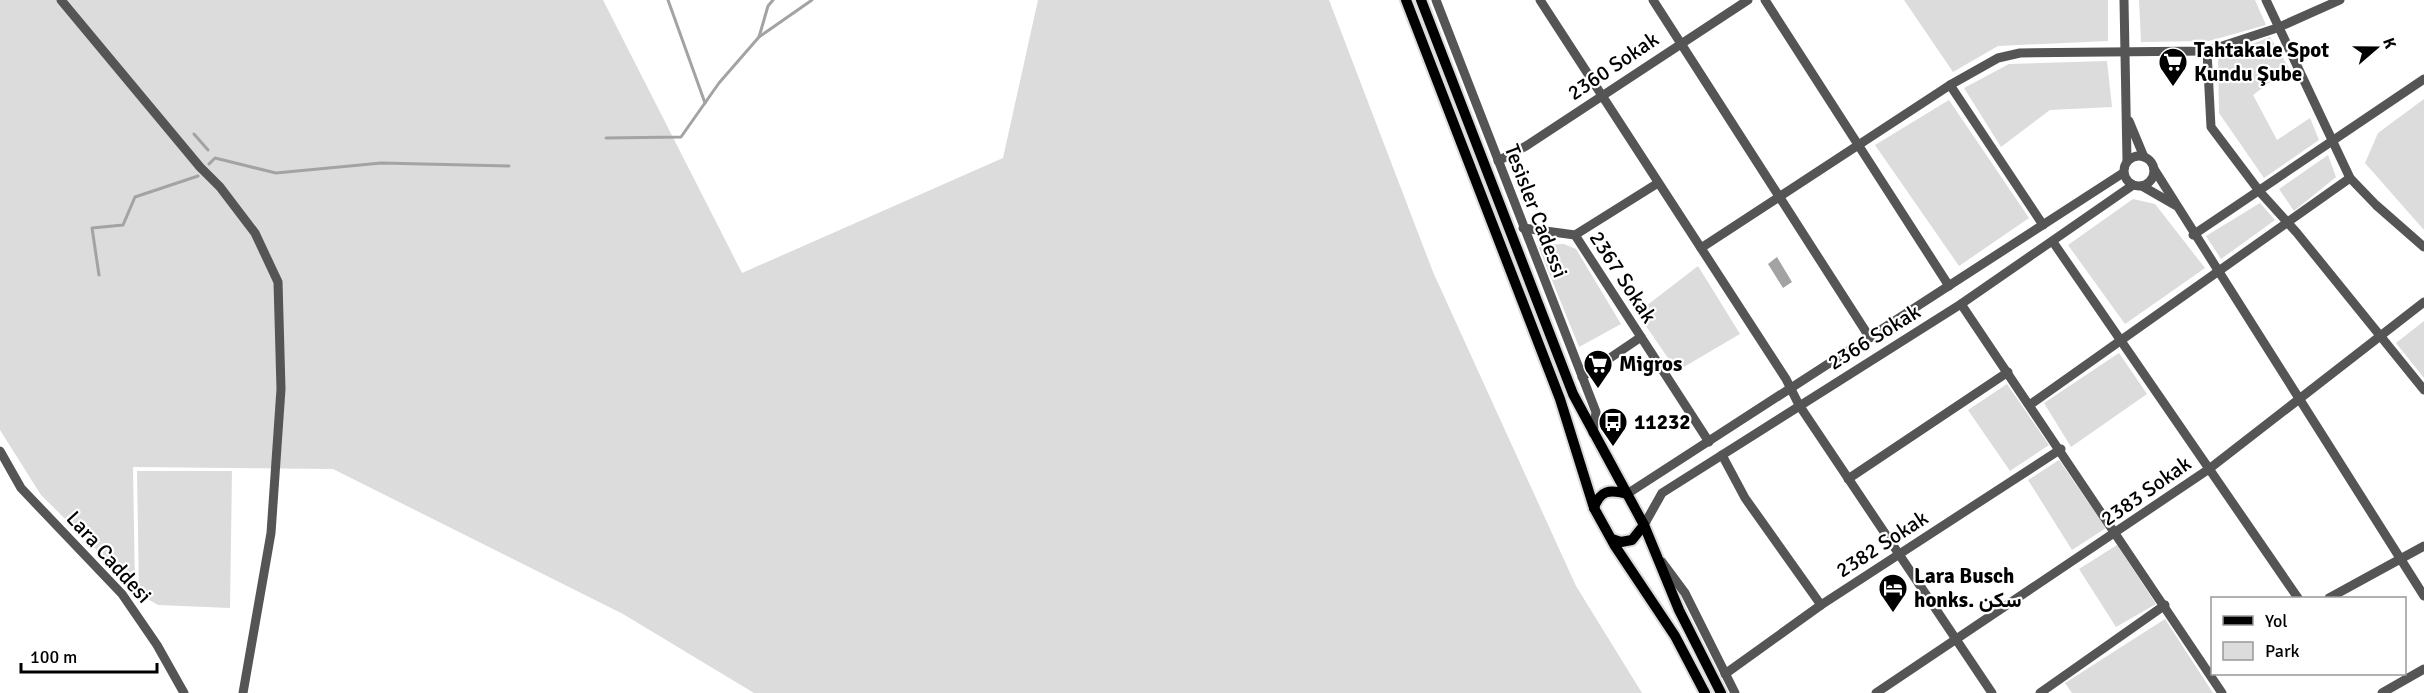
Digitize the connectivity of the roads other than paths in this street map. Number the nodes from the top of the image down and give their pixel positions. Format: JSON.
{"nodes":[{"id":1,"x":61,"y":0,"type":"edge"},
{"id":2,"x":1406,"y":0,"type":"edge"},
{"id":3,"x":1421,"y":0,"type":"edge"},
{"id":4,"x":1436,"y":0,"type":"edge"},
{"id":5,"x":1540,"y":0,"type":"edge"},
{"id":6,"x":1653,"y":0,"type":"edge"},
{"id":7,"x":1748,"y":0,"type":"edge"},
{"id":8,"x":1765,"y":0,"type":"edge"},
{"id":9,"x":2124,"y":0,"type":"edge"},
{"id":10,"x":2266,"y":0,"type":"edge"},
{"id":11,"x":2340,"y":0,"type":"edge"},
{"id":12,"x":2277,"y":28,"type":"junction"},
{"id":13,"x":1681,"y":43,"type":"junction"},
{"id":14,"x":2207,"y":51,"type":"junction"},
{"id":15,"x":2126,"y":52,"type":"junction"},
{"id":16,"x":2424,"y":79,"type":"edge"},
{"id":17,"x":1950,"y":85,"type":"junction"},
{"id":18,"x":1601,"y":95,"type":"junction"},
{"id":19,"x":2127,"y":116,"type":"junction"},
{"id":20,"x":2332,"y":141,"type":"junction"},
{"id":21,"x":1858,"y":145,"type":"junction"},
{"id":22,"x":2144,"y":157,"type":"junction"},
{"id":23,"x":1498,"y":161,"type":"junction"},
{"id":24,"x":2127,"y":161,"type":"junction"},
{"id":25,"x":2154,"y":169,"type":"junction"},
{"id":26,"x":2123,"y":173,"type":"junction"},
{"id":27,"x":2350,"y":178,"type":"junction"},
{"id":28,"x":1658,"y":183,"type":"junction"},
{"id":29,"x":2137,"y":186,"type":"junction"},
{"id":30,"x":2260,"y":192,"type":"junction"},
{"id":31,"x":1779,"y":196,"type":"junction"},
{"id":32,"x":2177,"y":207,"type":"junction"},
{"id":33,"x":2287,"y":222,"type":"junction"},
{"id":34,"x":2043,"y":225,"type":"junction"},
{"id":35,"x":1523,"y":228,"type":"junction"},
{"id":36,"x":2193,"y":234,"type":"junction"},
{"id":37,"x":1575,"y":235,"type":"junction"},
{"id":38,"x":2053,"y":242,"type":"junction"},
{"id":39,"x":2424,"y":247,"type":"edge"},
{"id":40,"x":1701,"y":248,"type":"junction"},
{"id":41,"x":2217,"y":272,"type":"junction"},
{"id":42,"x":1949,"y":286,"type":"junction"},
{"id":43,"x":2424,"y":302,"type":"edge"},
{"id":44,"x":1961,"y":304,"type":"junction"},
{"id":45,"x":1641,"y":337,"type":"junction"},
{"id":46,"x":2381,"y":337,"type":"junction"},
{"id":47,"x":1870,"y":338,"type":"junction"},
{"id":48,"x":2121,"y":340,"type":"junction"},
{"id":49,"x":2008,"y":372,"type":"junction"},
{"id":50,"x":1582,"y":377,"type":"junction"},
{"id":51,"x":1791,"y":390,"type":"junction"},
{"id":52,"x":2424,"y":390,"type":"edge"},
{"id":53,"x":2300,"y":398,"type":"junction"},
{"id":54,"x":1799,"y":405,"type":"junction"},
{"id":55,"x":2031,"y":405,"type":"junction"},
{"id":56,"x":1593,"y":435,"type":"junction"},
{"id":57,"x":1709,"y":442,"type":"junction"},
{"id":58,"x":2061,"y":449,"type":"junction"},
{"id":59,"x":0,"y":451,"type":"edge"},
{"id":60,"x":1722,"y":455,"type":"junction"},
{"id":61,"x":2209,"y":469,"type":"junction"},
{"id":62,"x":1848,"y":479,"type":"junction"},
{"id":63,"x":1627,"y":494,"type":"junction"},
{"id":64,"x":1594,"y":508,"type":"junction"},
{"id":65,"x":1644,"y":525,"type":"junction"},
{"id":66,"x":2117,"y":533,"type":"junction"},
{"id":67,"x":1612,"y":540,"type":"junction"},
{"id":68,"x":2424,"y":546,"type":"edge"},
{"id":69,"x":1656,"y":554,"type":"junction"},
{"id":70,"x":1899,"y":556,"type":"junction"},
{"id":71,"x":2401,"y":559,"type":"junction"},
{"id":72,"x":2424,"y":596,"type":"edge"},
{"id":73,"x":2297,"y":597,"type":"edge"},
{"id":74,"x":2331,"y":597,"type":"edge"},
{"id":75,"x":2165,"y":604,"type":"junction"},
{"id":76,"x":1821,"y":605,"type":"junction"},
{"id":77,"x":1955,"y":640,"type":"junction"},
{"id":78,"x":2210,"y":668,"type":"edge"},
{"id":79,"x":2424,"y":669,"type":"edge"},
{"id":80,"x":1725,"y":674,"type":"junction"},
{"id":81,"x":2213,"y":675,"type":"edge"},
{"id":82,"x":184,"y":693,"type":"edge"},
{"id":83,"x":243,"y":693,"type":"edge"},
{"id":84,"x":1705,"y":693,"type":"edge"},
{"id":85,"x":1721,"y":693,"type":"edge"},
{"id":86,"x":1736,"y":693,"type":"edge"},
{"id":87,"x":1876,"y":693,"type":"edge"},
{"id":88,"x":1992,"y":693,"type":"edge"},
{"id":89,"x":2040,"y":693,"type":"edge"},
{"id":90,"x":2222,"y":693,"type":"edge"},
{"id":91,"x":2382,"y":693,"type":"edge"}],
"edges":[{"from":1,"to":83,"type":"street"},
{"from":2,"to":64,"type":"main road"},
{"from":3,"to":56,"type":"main road"},
{"from":4,"to":23,"type":"street","name":"Tesisler Cadessi"},
{"from":5,"to":18,"type":"street"},
{"from":6,"to":13,"type":"street"},
{"from":7,"to":13,"type":"street","name":"2360 Sokak"},
{"from":8,"to":21,"type":"street"},
{"from":9,"to":15,"type":"street"},
{"from":10,"to":12,"type":"street"},
{"from":11,"to":12,"type":"street"},
{"from":12,"to":14,"type":"street"},
{"from":12,"to":20,"type":"street"},
{"from":13,"to":18,"type":"street","name":"2360 Sokak"},
{"from":13,"to":31,"type":"street"},
{"from":14,"to":15,"type":"street"},
{"from":14,"to":30,"type":"street"},
{"from":15,"to":17,"type":"street"},
{"from":15,"to":19,"type":"street"},
{"from":16,"to":20,"type":"street"},
{"from":17,"to":21,"type":"street"},
{"from":17,"to":34,"type":"street"},
{"from":18,"to":23,"type":"street","name":"2360 Sokak"},
{"from":18,"to":28,"type":"street"},
{"from":19,"to":22,"type":"street"},
{"from":19,"to":24,"type":"street"},
{"from":20,"to":27,"type":"street"},
{"from":20,"to":30,"type":"street"},
{"from":21,"to":31,"type":"street"},
{"from":21,"to":42,"type":"street"},
{"from":22,"to":24,"type":"street"},
{"from":22,"to":25,"type":"street"},
{"from":23,"to":35,"type":"street","name":"Tesisler Cadessi"},
{"from":24,"to":26,"type":"street"},
{"from":25,"to":29,"type":"street"},
{"from":25,"to":32,"type":"street"},
{"from":26,"to":29,"type":"street"},
{"from":26,"to":34,"type":"street","name":"2366 Sokak"},
{"from":27,"to":33,"type":"street"},
{"from":27,"to":39,"type":"street"},
{"from":28,"to":37,"type":"street"},
{"from":28,"to":40,"type":"street"},
{"from":29,"to":32,"type":"street"},
{"from":29,"to":38,"type":"street","name":"2366 Sokak"},
{"from":30,"to":33,"type":"street"},
{"from":30,"to":36,"type":"street"},
{"from":31,"to":40,"type":"street"},
{"from":31,"to":47,"type":"street"},
{"from":32,"to":36,"type":"street"},
{"from":33,"to":41,"type":"street"},
{"from":33,"to":46,"type":"street"},
{"from":34,"to":42,"type":"street","name":"2366 Sokak"},
{"from":35,"to":37,"type":"street","name":"2367 Sokak"},
{"from":35,"to":50,"type":"street","name":"Tesisler Cadessi"},
{"from":36,"to":41,"type":"street"},
{"from":37,"to":45,"type":"street","name":"2367 Sokak"},
{"from":38,"to":44,"type":"street","name":"2366 Sokak"},
{"from":38,"to":48,"type":"street"},
{"from":40,"to":51,"type":"street"},
{"from":41,"to":48,"type":"street"},
{"from":41,"to":53,"type":"street"},
{"from":42,"to":47,"type":"street","name":"2366 Sokak"},
{"from":43,"to":46,"type":"street","name":"2383 Sokak"},
{"from":44,"to":49,"type":"street"},
{"from":44,"to":54,"type":"street","name":"2366 Sokak"},
{"from":45,"to":50,"type":"street"},
{"from":45,"to":57,"type":"street","name":"2367 Sokak"},
{"from":46,"to":52,"type":"street"},
{"from":46,"to":53,"type":"street","name":"2383 Sokak"},
{"from":47,"to":51,"type":"street","name":"2366 Sokak"},
{"from":48,"to":55,"type":"street"},
{"from":48,"to":61,"type":"street"},
{"from":49,"to":55,"type":"street"},
{"from":49,"to":62,"type":"street"},
{"from":50,"to":56,"type":"street","name":"Tesisler Cadessi"},
{"from":51,"to":54,"type":"street"},
{"from":51,"to":57,"type":"street","name":"2366 Sokak"},
{"from":53,"to":61,"type":"street","name":"2383 Sokak"},
{"from":53,"to":71,"type":"street"},
{"from":54,"to":60,"type":"street","name":"2366 Sokak"},
{"from":54,"to":62,"type":"street"},
{"from":55,"to":58,"type":"street"},
{"from":56,"to":63,"type":"main road"},
{"from":57,"to":63,"type":"street","name":"2366 Sokak"},
{"from":58,"to":66,"type":"street"},
{"from":58,"to":70,"type":"street","name":"2382 Sokak"},
{"from":59,"to":82,"type":"street","name":"Lara Caddesi"},
{"from":60,"to":65,"type":"street","name":"2366 Sokak"},
{"from":60,"to":76,"type":"street"},
{"from":61,"to":66,"type":"street","name":"2383 Sokak"},
{"from":61,"to":73,"type":"street"},
{"from":62,"to":70,"type":"street"},
{"from":63,"to":64,"type":"main road"},
{"from":63,"to":65,"type":"main road"},
{"from":64,"to":67,"type":"main road"},
{"from":65,"to":67,"type":"main road"},
{"from":65,"to":69,"type":"main road"},
{"from":66,"to":75,"type":"street"},
{"from":66,"to":77,"type":"street","name":"2383 Sokak"},
{"from":67,"to":84,"type":"main road"},
{"from":68,"to":71,"type":"street"},
{"from":69,"to":80,"type":"street"},
{"from":69,"to":85,"type":"main road"},
{"from":70,"to":76,"type":"street","name":"2382 Sokak"},
{"from":70,"to":77,"type":"street"},
{"from":71,"to":72,"type":"street"},
{"from":71,"to":74,"type":"street"},
{"from":75,"to":78,"type":"street"},
{"from":75,"to":89,"type":"street"},
{"from":76,"to":80,"type":"street","name":"2382 Sokak"},
{"from":77,"to":87,"type":"street","name":"2383 Sokak"},
{"from":77,"to":88,"type":"street"},
{"from":79,"to":91,"type":"street"},
{"from":80,"to":86,"type":"street"},
{"from":81,"to":90,"type":"street"}]}
